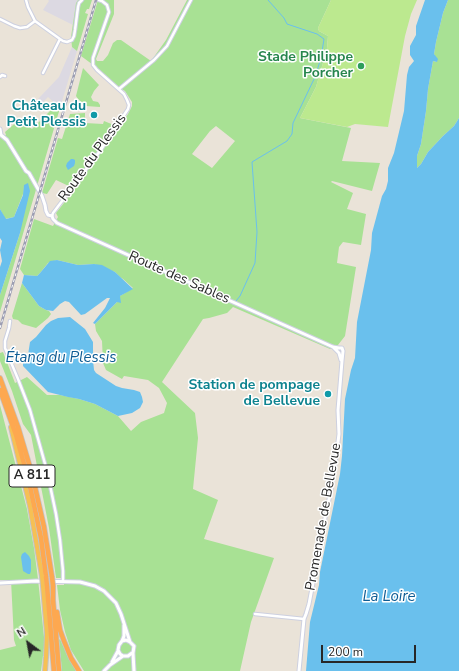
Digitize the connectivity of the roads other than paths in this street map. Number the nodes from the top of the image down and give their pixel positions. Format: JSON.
{"nodes":[{"id":1,"x":26,"y":0,"type":"edge"},
{"id":2,"x":82,"y":0,"type":"edge"},
{"id":3,"x":101,"y":0,"type":"edge"},
{"id":4,"x":191,"y":0,"type":"edge"},
{"id":5,"x":0,"y":19,"type":"edge"},
{"id":6,"x":35,"y":21,"type":"junction"},
{"id":7,"x":60,"y":39,"type":"junction"},
{"id":8,"x":43,"y":73,"type":"dead end"},
{"id":9,"x":5,"y":76,"type":"dead end"},
{"id":10,"x":0,"y":77,"type":"edge"},
{"id":11,"x":119,"y":89,"type":"junction"},
{"id":12,"x":0,"y":129,"type":"edge"},
{"id":13,"x":1,"y":136,"type":"edge"},
{"id":14,"x":52,"y":216,"type":"junction"},
{"id":15,"x":10,"y":320,"type":"dead end"},
{"id":16,"x":340,"y":351,"type":"joint"},
{"id":17,"x":0,"y":378,"type":"edge"},
{"id":18,"x":0,"y":390,"type":"edge"},
{"id":19,"x":46,"y":577,"type":"junction"},
{"id":20,"x":63,"y":581,"type":"junction"},
{"id":21,"x":0,"y":583,"type":"edge"},
{"id":22,"x":45,"y":586,"type":"junction"},
{"id":23,"x":54,"y":596,"type":"junction"},
{"id":24,"x":255,"y":614,"type":"dead end"},
{"id":25,"x":304,"y":619,"type":"junction"},
{"id":26,"x":124,"y":623,"type":"junction"},
{"id":27,"x":122,"y":641,"type":"junction"},
{"id":28,"x":130,"y":642,"type":"junction"},
{"id":29,"x":118,"y":652,"type":"junction"},
{"id":30,"x":133,"y":653,"type":"junction"},
{"id":31,"x":125,"y":656,"type":"junction"},
{"id":32,"x":110,"y":665,"type":"junction"},
{"id":33,"x":134,"y":668,"type":"edge"},
{"id":34,"x":45,"y":671,"type":"edge"},
{"id":35,"x":54,"y":671,"type":"edge"},
{"id":36,"x":59,"y":671,"type":"edge"},
{"id":37,"x":78,"y":671,"type":"edge"},
{"id":38,"x":104,"y":671,"type":"edge"},
{"id":39,"x":299,"y":671,"type":"edge"}],
"edges":[{"from":1,"to":6,"type":"street"},
{"from":2,"to":7,"type":"street"},
{"from":3,"to":11,"type":"street","name":"Route du Plessis"},
{"from":4,"to":11,"type":"street"},
{"from":5,"to":6,"type":"street"},
{"from":6,"to":7,"type":"street"},
{"from":7,"to":8,"type":"street"},
{"from":9,"to":10,"type":"street"},
{"from":11,"to":14,"type":"street","name":"Route du Plessis"},
{"from":12,"to":13,"type":"street"},
{"from":13,"to":14,"type":"street","name":"Route des Sables"},
{"from":14,"to":16,"type":"street","name":"Route des Sables"},
{"from":15,"to":20,"type":"street"},
{"from":16,"to":25,"type":"street","name":"Promenade de Bellevue"},
{"from":17,"to":19,"type":"highway","number":"A 811"},
{"from":18,"to":19,"type":"highway","number":"A 811"},
{"from":19,"to":22,"type":"highway","number":"A 811","bridge":true},
{"from":19,"to":23,"type":"highway","number":"A 811","bridge":true},
{"from":20,"to":21,"type":"street"},
{"from":20,"to":26,"type":"street"},
{"from":22,"to":34,"type":"highway"},
{"from":22,"to":35,"type":"highway","number":"A 811"},
{"from":23,"to":36,"type":"highway","number":"A 811"},
{"from":23,"to":37,"type":"highway"},
{"from":24,"to":25,"type":"street"},
{"from":25,"to":39,"type":"street","name":"Promenade de Bellevue"},
{"from":26,"to":27,"type":"street"},
{"from":26,"to":28,"type":"street"},
{"from":27,"to":28,"type":"street"},
{"from":27,"to":29,"type":"street"},
{"from":28,"to":30,"type":"street"},
{"from":29,"to":31,"type":"street"},
{"from":29,"to":32,"type":"street"},
{"from":30,"to":31,"type":"street"},
{"from":30,"to":33,"type":"street"},
{"from":31,"to":32,"type":"street"},
{"from":31,"to":33,"type":"street"},
{"from":32,"to":38,"type":"street"}]}
